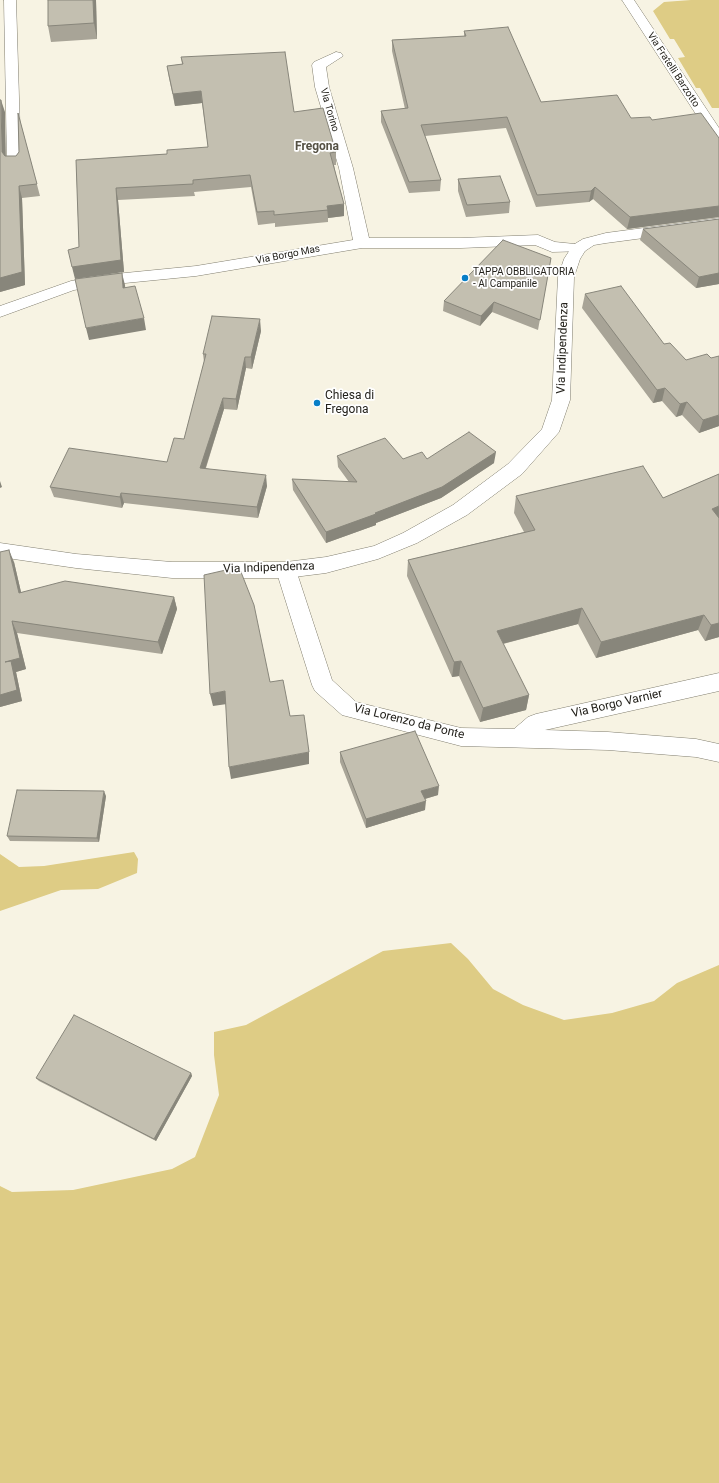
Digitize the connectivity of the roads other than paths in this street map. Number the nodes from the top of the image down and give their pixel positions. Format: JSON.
{"nodes":[{"id":1,"x":10,"y":0,"type":"edge"},
{"id":2,"x":628,"y":0,"type":"edge"},
{"id":3,"x":336,"y":56,"type":"dead end"},
{"id":4,"x":719,"y":139,"type":"edge"},
{"id":5,"x":14,"y":164,"type":"edge"},
{"id":6,"x":719,"y":223,"type":"edge"},
{"id":7,"x":362,"y":243,"type":"junction"},
{"id":8,"x":579,"y":248,"type":"junction"},
{"id":9,"x":0,"y":312,"type":"edge"},
{"id":10,"x":0,"y":550,"type":"edge"},
{"id":11,"x":286,"y":570,"type":"junction"},
{"id":12,"x":719,"y":682,"type":"edge"},
{"id":13,"x":520,"y":737,"type":"junction"},
{"id":14,"x":719,"y":752,"type":"edge"}],
"edges":[{"from":1,"to":5,"type":"street"},
{"from":2,"to":4,"type":"street","name":"Via Fratelli Barzotto"},
{"from":3,"to":7,"type":"street","name":"Via Torino"},
{"from":6,"to":8,"type":"street"},
{"from":7,"to":8,"type":"street","name":"Via Borgo Mas"},
{"from":7,"to":9,"type":"street","name":"Via Borgo Mas"},
{"from":8,"to":11,"type":"street","name":"Via Indipendenza"},
{"from":10,"to":11,"type":"street","name":"Via Indipendenza"},
{"from":11,"to":13,"type":"street","name":"Via Lorenzo da Ponte"},
{"from":12,"to":13,"type":"street","name":"Via Borgo Varnier"},
{"from":13,"to":14,"type":"street","name":"Via Lorenzo da Ponte"}]}
